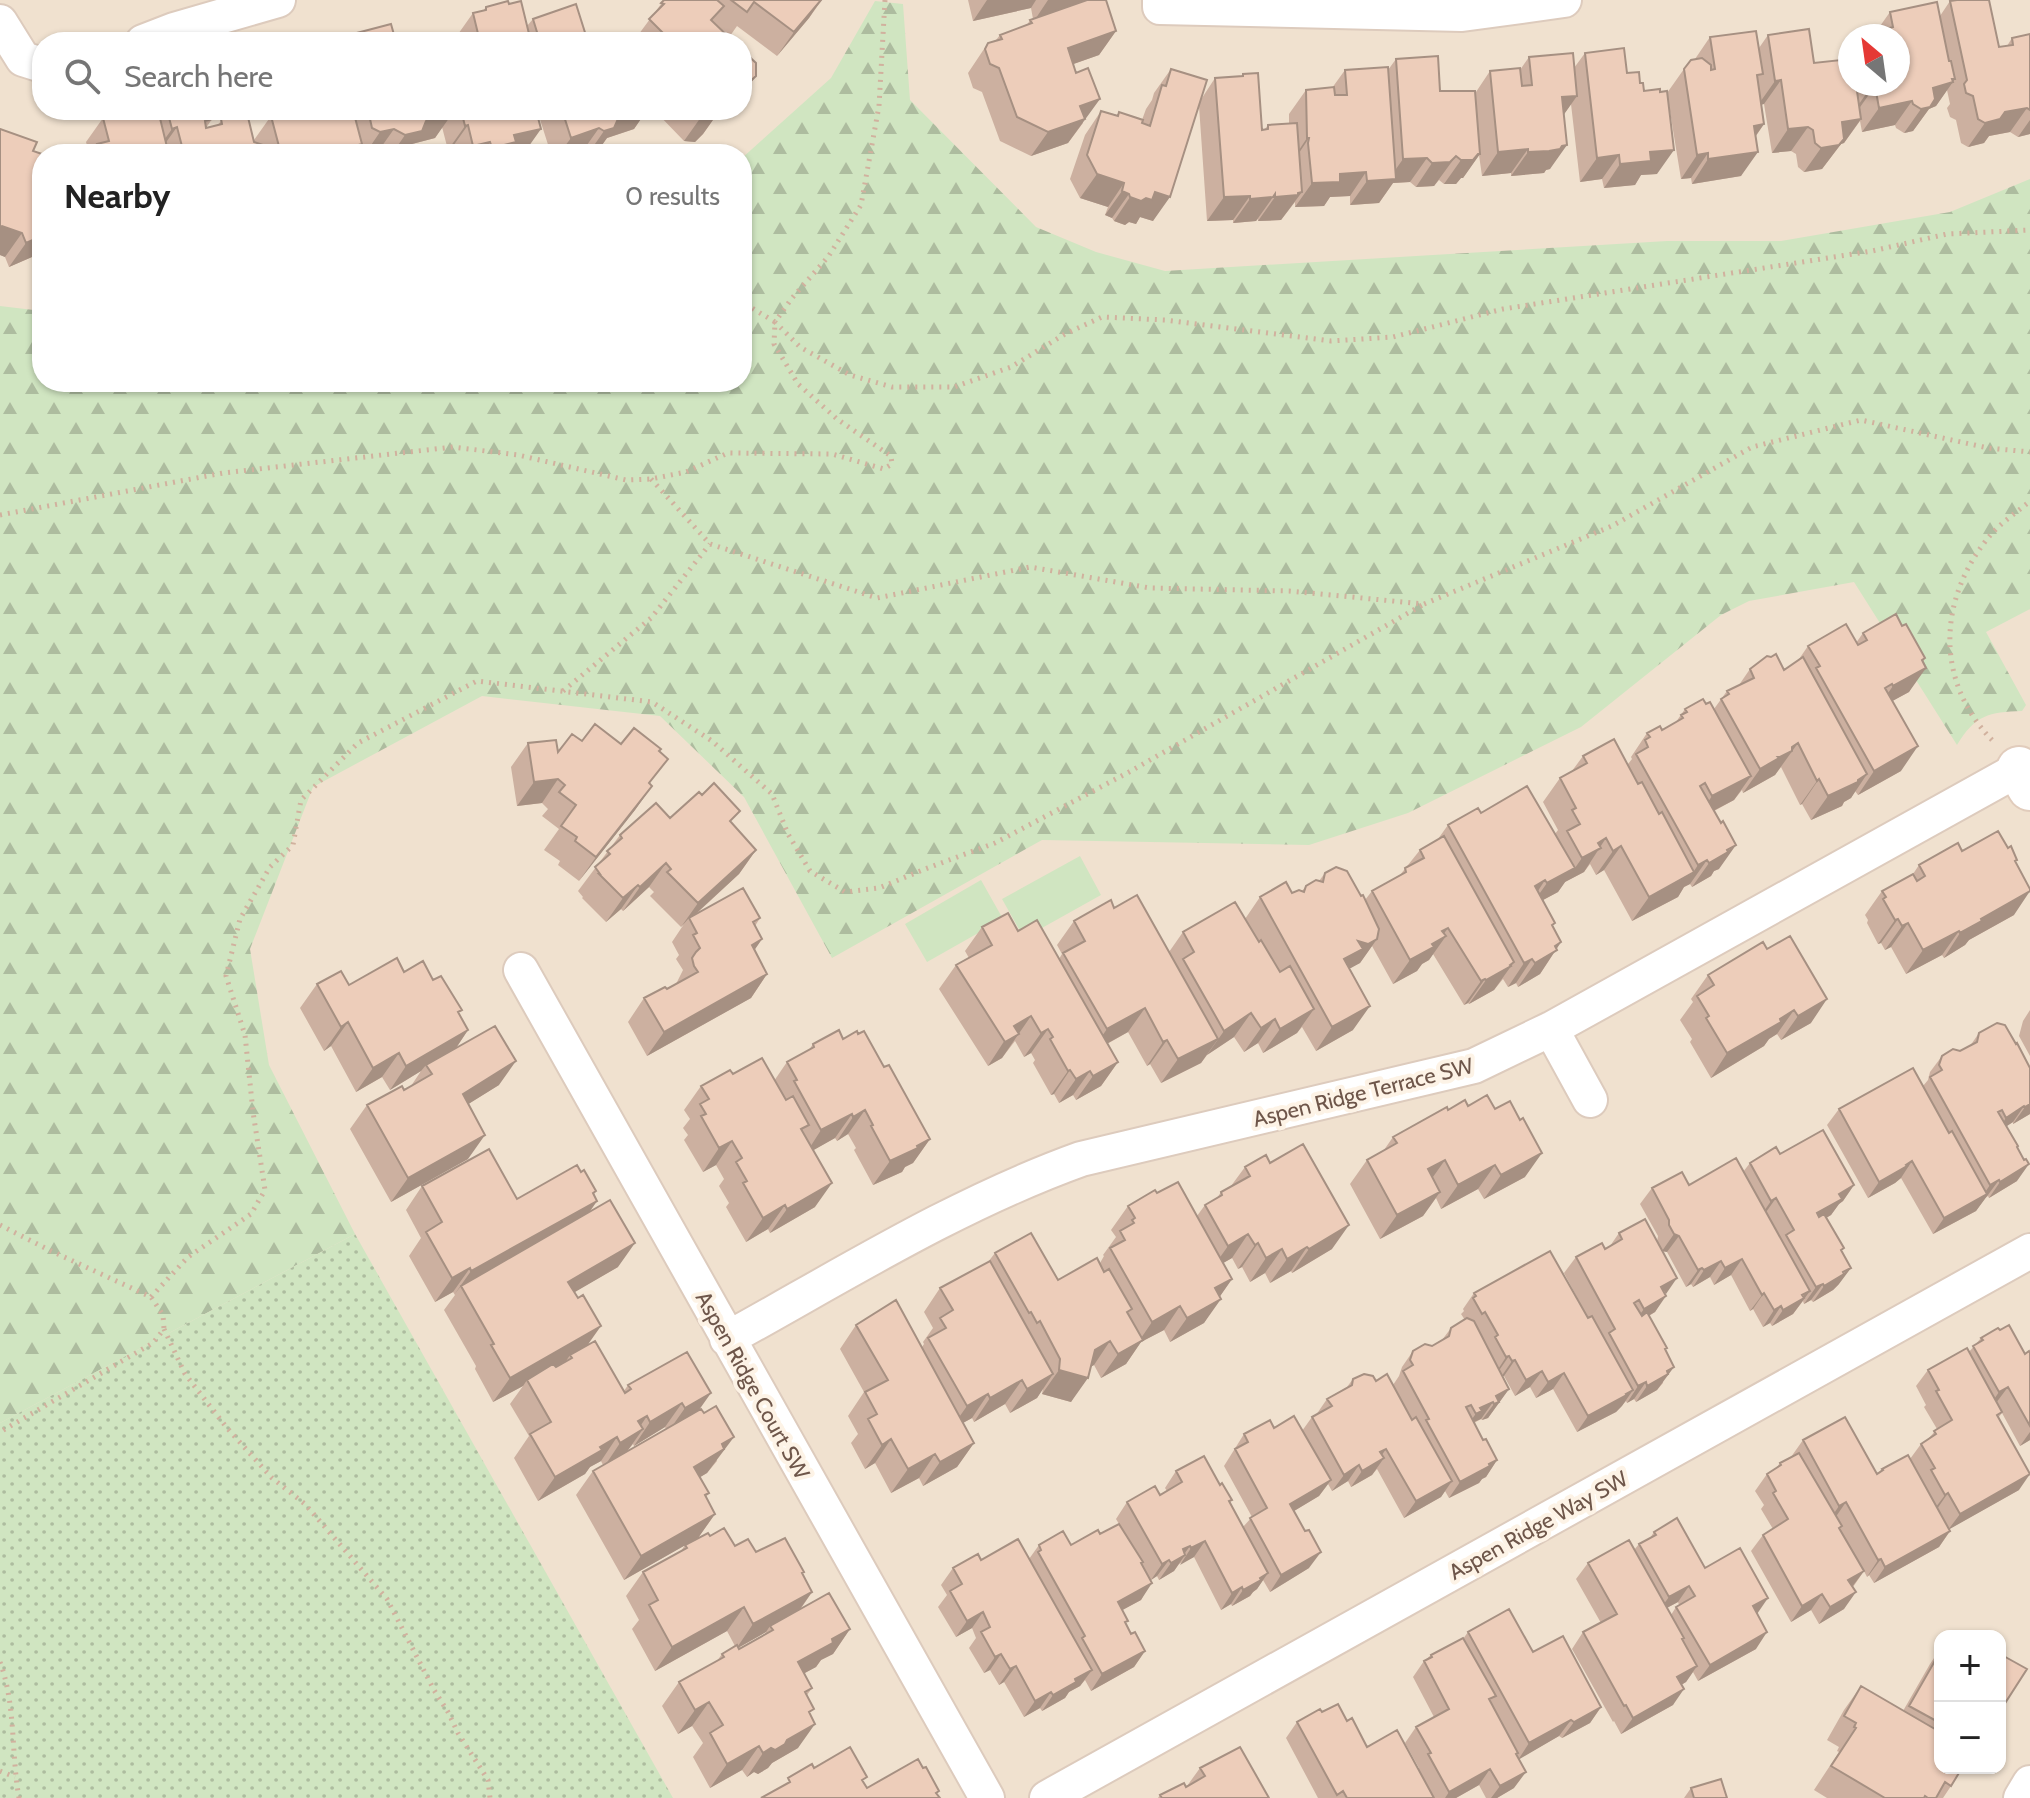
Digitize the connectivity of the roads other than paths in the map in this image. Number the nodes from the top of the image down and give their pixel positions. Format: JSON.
{"nodes":[{"id":1,"x":278,"y":0,"type":"edge"},
{"id":2,"x":1160,"y":0,"type":"edge"},
{"id":3,"x":1564,"y":0,"type":"edge"},
{"id":4,"x":0,"y":22,"type":"edge"},
{"id":5,"x":169,"y":32,"type":"edge"},
{"id":6,"x":32,"y":62,"type":"edge"},
{"id":7,"x":2025,"y":779,"type":"edge"},
{"id":8,"x":521,"y":970,"type":"dead end"},
{"id":9,"x":1551,"y":1029,"type":"junction"},
{"id":10,"x":1590,"y":1100,"type":"dead end"},
{"id":11,"x":2030,"y":1251,"type":"edge"},
{"id":12,"x":727,"y":1339,"type":"junction"},
{"id":13,"x":2030,"y":1783,"type":"edge"},
{"id":14,"x":987,"y":1798,"type":"edge"},
{"id":15,"x":1047,"y":1798,"type":"edge"},
{"id":16,"x":2021,"y":1798,"type":"edge"}],
"edges":[{"from":1,"to":5,"type":"street"},
{"from":2,"to":3,"type":"street"},
{"from":4,"to":6,"type":"street"},
{"from":7,"to":9,"type":"street","name":"Aspen Ridge Terrace SW"},
{"from":8,"to":12,"type":"street","name":"Aspen Ridge Court SW"},
{"from":9,"to":10,"type":"street"},
{"from":9,"to":12,"type":"street","name":"Aspen Ridge Terrace SW"},
{"from":11,"to":15,"type":"street","name":"Aspen Ridge Way SW"},
{"from":12,"to":14,"type":"street","name":"Aspen Ridge Court SW"},
{"from":13,"to":16,"type":"street"}]}
